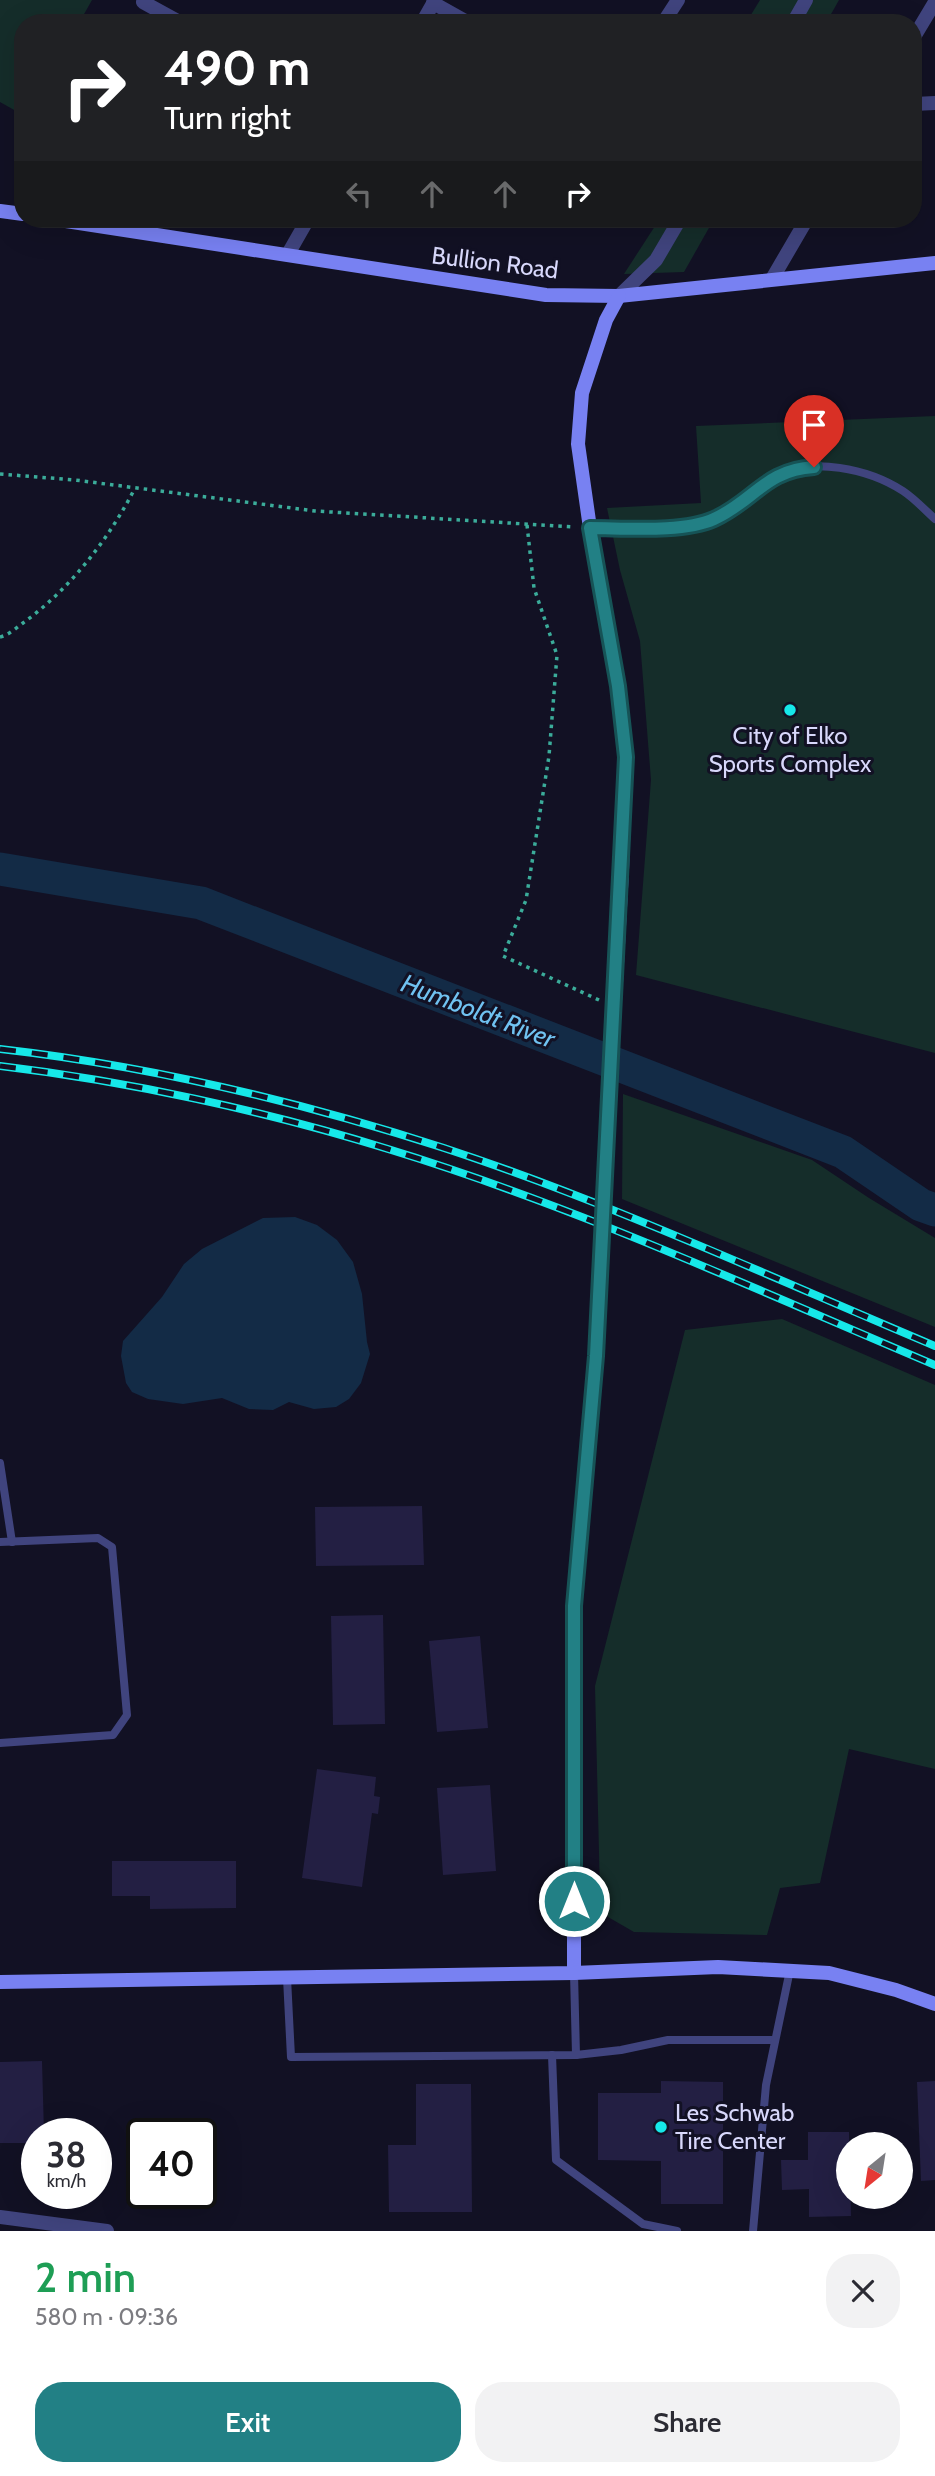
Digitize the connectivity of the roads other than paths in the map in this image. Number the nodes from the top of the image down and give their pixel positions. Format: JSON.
{"nodes":[{"id":1,"x":143,"y":2,"type":"edge"},
{"id":2,"x":434,"y":2,"type":"edge"},
{"id":3,"x":935,"y":2,"type":"edge"},
{"id":4,"x":165,"y":14,"type":"edge"},
{"id":5,"x":454,"y":14,"type":"edge"},
{"id":6,"x":922,"y":24,"type":"edge"},
{"id":7,"x":113,"y":228,"type":"edge"},
{"id":8,"x":303,"y":228,"type":"edge"},
{"id":9,"x":675,"y":228,"type":"edge"},
{"id":10,"x":802,"y":228,"type":"edge"},
{"id":11,"x":288,"y":254,"type":"junction"},
{"id":12,"x":935,"y":263,"type":"edge"},
{"id":13,"x":772,"y":279,"type":"junction"},
{"id":14,"x":619,"y":296,"type":"junction"},
{"id":15,"x":935,"y":519,"type":"edge"},
{"id":16,"x":590,"y":528,"type":"junction"},
{"id":17,"x":0,"y":1463,"type":"edge"},
{"id":18,"x":0,"y":1542,"type":"edge"},
{"id":19,"x":12,"y":1542,"type":"junction"},
{"id":20,"x":0,"y":1743,"type":"edge"},
{"id":21,"x":790,"y":1970,"type":"junction"},
{"id":22,"x":573,"y":1973,"type":"junction"},
{"id":23,"x":287,"y":1978,"type":"junction"},
{"id":24,"x":0,"y":1982,"type":"edge"},
{"id":25,"x":935,"y":2004,"type":"edge"},
{"id":26,"x":775,"y":2040,"type":"junction"},
{"id":27,"x":552,"y":2055,"type":"junction"},
{"id":28,"x":576,"y":2055,"type":"junction"},
{"id":29,"x":0,"y":2217,"type":"edge"},
{"id":30,"x":107,"y":2231,"type":"edge"},
{"id":31,"x":677,"y":2231,"type":"edge"},
{"id":32,"x":753,"y":2231,"type":"edge"}],
"edges":[{"from":1,"to":4,"type":"street"},
{"from":2,"to":5,"type":"street"},
{"from":3,"to":6,"type":"street"},
{"from":7,"to":11,"type":"street","name":"Bullion Road"},
{"from":8,"to":11,"type":"street"},
{"from":9,"to":14,"type":"street"},
{"from":10,"to":13,"type":"street"},
{"from":11,"to":14,"type":"street","name":"Bullion Road"},
{"from":12,"to":13,"type":"street","name":"Bullion Road"},
{"from":13,"to":14,"type":"street","name":"Bullion Road"},
{"from":14,"to":16,"type":"street"},
{"from":15,"to":16,"type":"lane"},
{"from":16,"to":22,"type":"street","bridge":true},
{"from":17,"to":19,"type":"lane"},
{"from":18,"to":19,"type":"lane"},
{"from":19,"to":20,"type":"lane"},
{"from":21,"to":22,"type":"street"},
{"from":21,"to":25,"type":"street"},
{"from":21,"to":26,"type":"lane"},
{"from":22,"to":23,"type":"street"},
{"from":22,"to":28,"type":"lane"},
{"from":23,"to":24,"type":"street"},
{"from":23,"to":27,"type":"lane"},
{"from":26,"to":28,"type":"lane"},
{"from":26,"to":32,"type":"lane"},
{"from":27,"to":28,"type":"lane"},
{"from":27,"to":31,"type":"lane"},
{"from":29,"to":30,"type":"street"}]}
